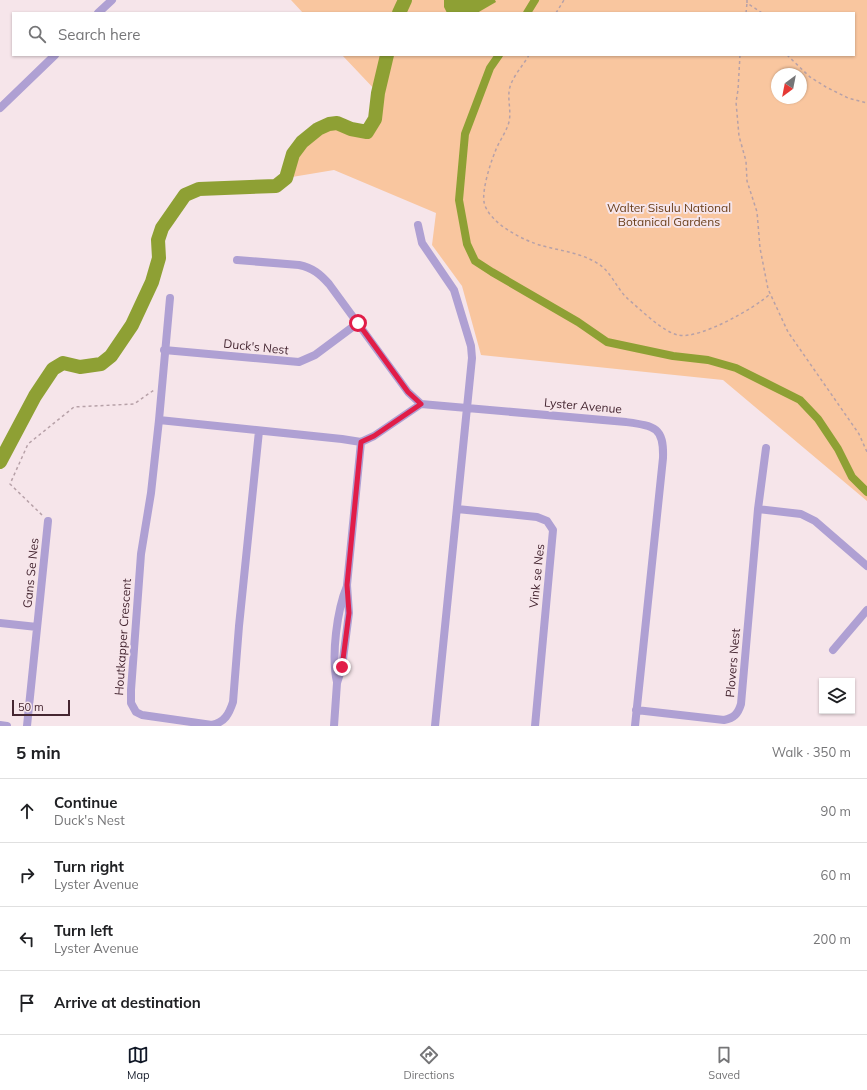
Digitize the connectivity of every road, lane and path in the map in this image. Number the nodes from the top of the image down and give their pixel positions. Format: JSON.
{"nodes":[{"id":1,"x":112,"y":0,"type":"edge"},
{"id":2,"x":564,"y":0,"type":"edge"},
{"id":3,"x":747,"y":0,"type":"edge"},
{"id":4,"x":747,"y":4,"type":"junction"},
{"id":5,"x":99,"y":12,"type":"edge"},
{"id":6,"x":557,"y":12,"type":"edge"},
{"id":7,"x":746,"y":12,"type":"edge"},
{"id":8,"x":760,"y":12,"type":"edge"},
{"id":9,"x":54,"y":56,"type":"edge"},
{"id":10,"x":528,"y":56,"type":"edge"},
{"id":11,"x":740,"y":56,"type":"edge"},
{"id":12,"x":788,"y":56,"type":"edge"},
{"id":13,"x":867,"y":103,"type":"edge"},
{"id":14,"x":0,"y":108,"type":"edge"},
{"id":15,"x":418,"y":225,"type":"dead end"},
{"id":16,"x":237,"y":260,"type":"dead end"},
{"id":17,"x":770,"y":294,"type":"junction"},
{"id":18,"x":170,"y":298,"type":"dead end"},
{"id":19,"x":358,"y":323,"type":"junction"},
{"id":20,"x":164,"y":350,"type":"junction"},
{"id":21,"x":162,"y":384,"type":"junction"},
{"id":22,"x":421,"y":404,"type":"junction"},
{"id":23,"x":468,"y":408,"type":"junction"},
{"id":24,"x":159,"y":420,"type":"junction"},
{"id":25,"x":259,"y":431,"type":"junction"},
{"id":26,"x":361,"y":442,"type":"junction"},
{"id":27,"x":766,"y":448,"type":"dead end"},
{"id":28,"x":867,"y":452,"type":"edge"},
{"id":29,"x":457,"y":509,"type":"junction"},
{"id":30,"x":758,"y":509,"type":"junction"},
{"id":31,"x":48,"y":521,"type":"joint"},
{"id":32,"x":867,"y":566,"type":"edge"},
{"id":33,"x":867,"y":610,"type":"edge"},
{"id":34,"x":0,"y":623,"type":"edge"},
{"id":35,"x":37,"y":627,"type":"junction"},
{"id":36,"x":833,"y":650,"type":"dead end"},
{"id":37,"x":636,"y":710,"type":"junction"},
{"id":38,"x":0,"y":725,"type":"edge"},
{"id":39,"x":7,"y":726,"type":"edge"},
{"id":40,"x":27,"y":726,"type":"edge"},
{"id":41,"x":334,"y":726,"type":"edge"},
{"id":42,"x":435,"y":726,"type":"edge"},
{"id":43,"x":535,"y":726,"type":"edge"},
{"id":44,"x":635,"y":726,"type":"edge"}],
"edges":[{"from":1,"to":5,"type":"street"},
{"from":2,"to":6,"type":"path"},
{"from":3,"to":4,"type":"path"},
{"from":4,"to":7,"type":"path"},
{"from":4,"to":8,"type":"path"},
{"from":9,"to":14,"type":"street"},
{"from":10,"to":17,"type":"path"},
{"from":11,"to":17,"type":"path"},
{"from":12,"to":13,"type":"path"},
{"from":15,"to":23,"type":"street"},
{"from":16,"to":19,"type":"street"},
{"from":17,"to":28,"type":"path"},
{"from":18,"to":20,"type":"street","name":"Houtkapper Crescent"},
{"from":19,"to":20,"type":"street","name":"Duck's Nest"},
{"from":19,"to":22,"type":"street"},
{"from":20,"to":21,"type":"street","name":"Houtkapper Crescent"},
{"from":21,"to":24,"type":"street","name":"Houtkapper Crescent"},
{"from":21,"to":31,"type":"path"},
{"from":22,"to":23,"type":"street","name":"Lyster Avenue"},
{"from":22,"to":26,"type":"street"},
{"from":23,"to":29,"type":"street"},
{"from":23,"to":37,"type":"street","name":"Lyster Avenue"},
{"from":24,"to":25,"type":"street"},
{"from":24,"to":25,"type":"street","name":"Houtkapper Crescent"},
{"from":25,"to":26,"type":"street"},
{"from":26,"to":41,"type":"street"},
{"from":27,"to":30,"type":"street","name":"Plovers Nest"},
{"from":29,"to":42,"type":"street"},
{"from":29,"to":43,"type":"street","name":"Vink se Nes"},
{"from":30,"to":32,"type":"street"},
{"from":30,"to":37,"type":"street","name":"Plovers Nest"},
{"from":31,"to":35,"type":"street","name":"Gans Se Nes"},
{"from":33,"to":36,"type":"street"},
{"from":34,"to":35,"type":"street","name":"Gans Se Nes"},
{"from":35,"to":40,"type":"street","name":"Gans Se Nes"},
{"from":37,"to":44,"type":"street","name":"Lyster Avenue"},
{"from":38,"to":39,"type":"street"}]}
